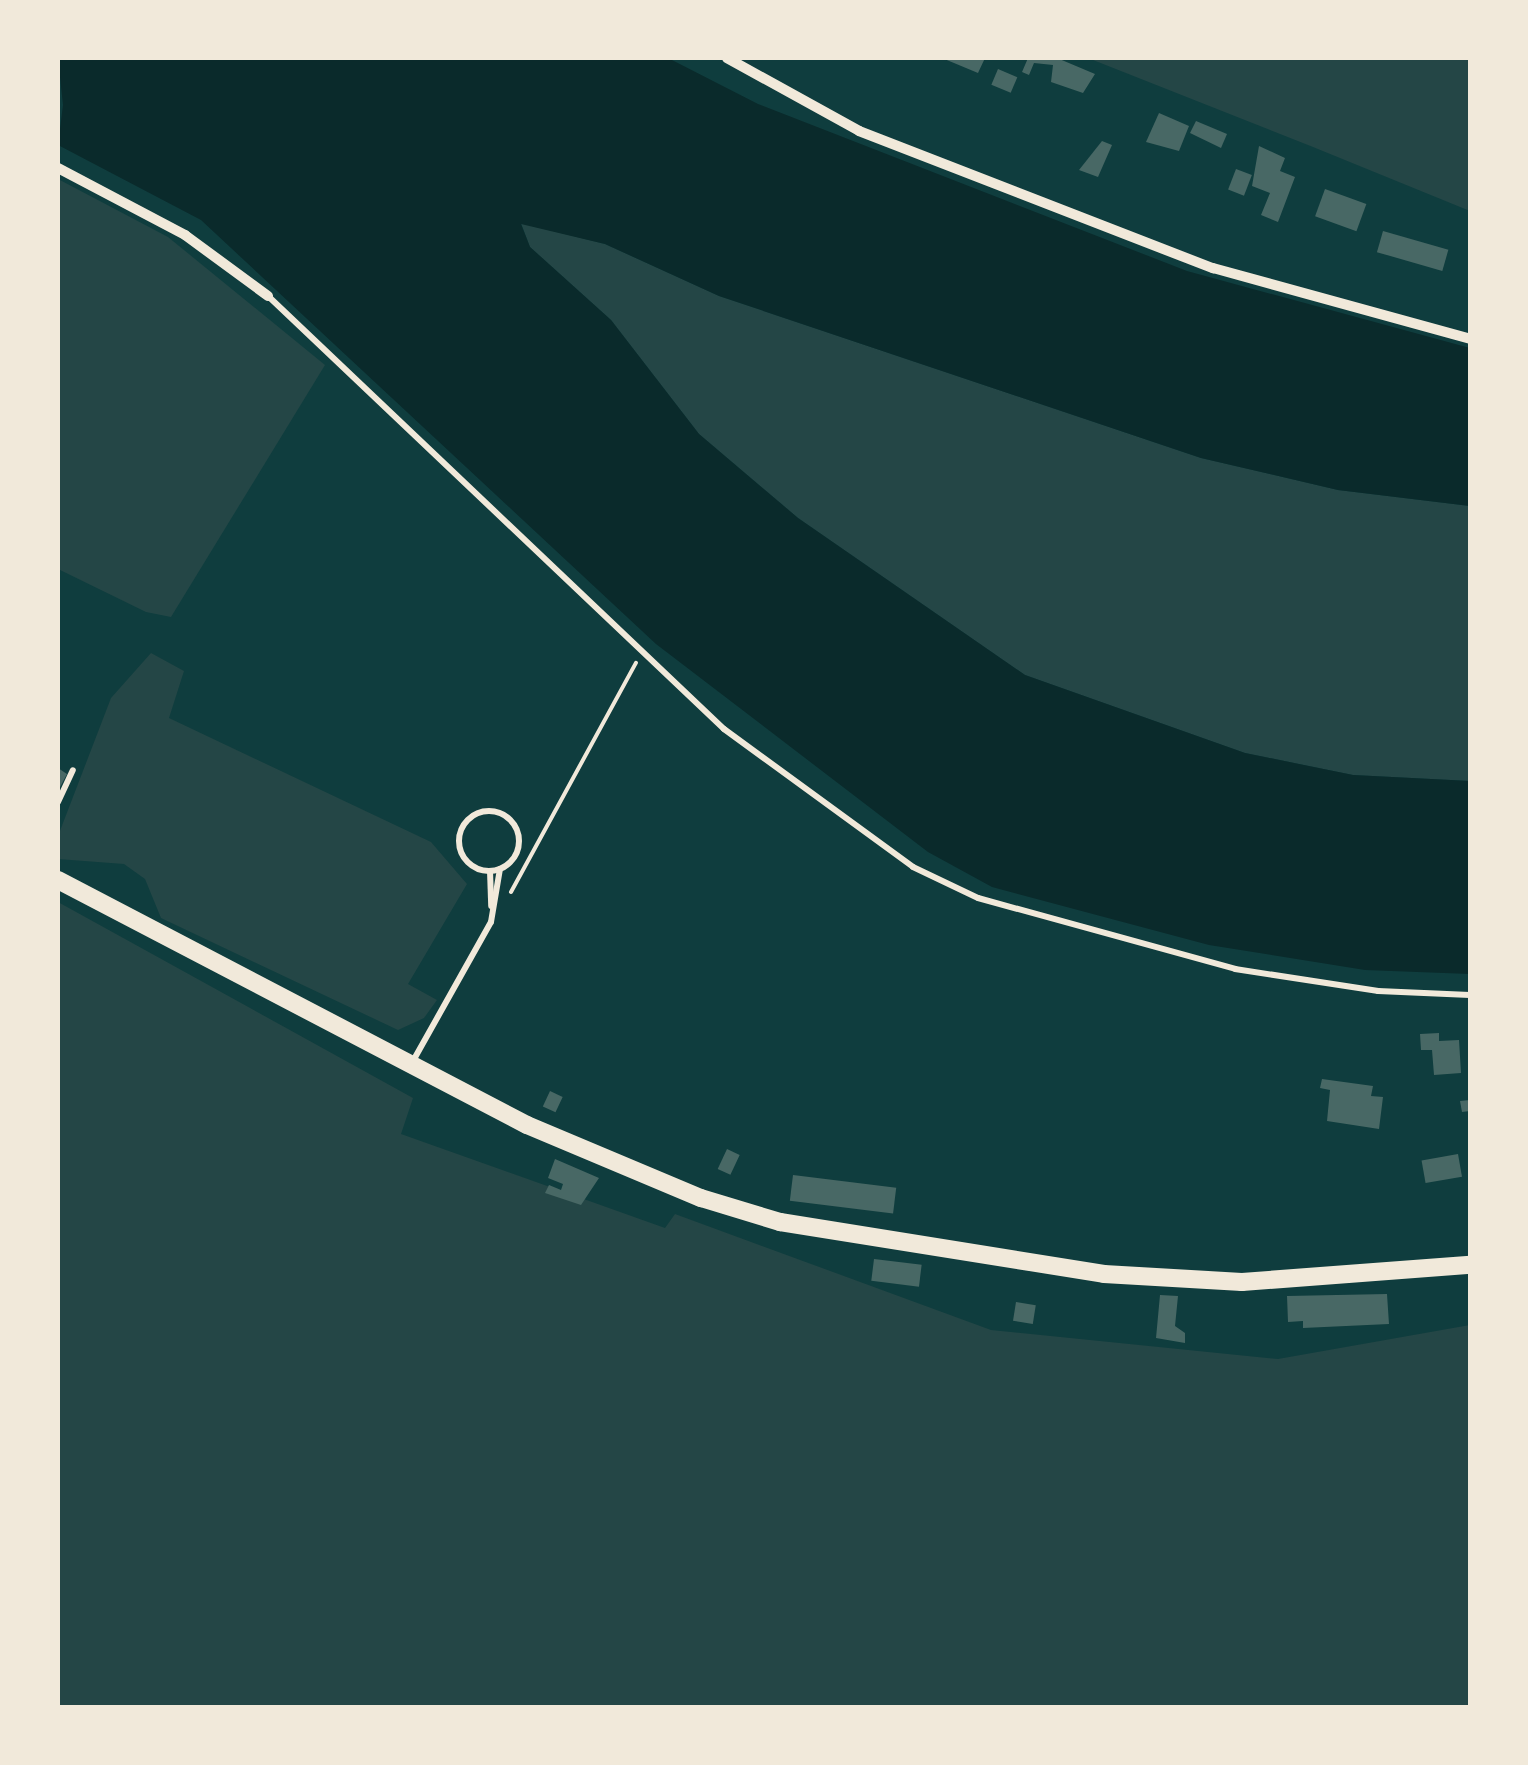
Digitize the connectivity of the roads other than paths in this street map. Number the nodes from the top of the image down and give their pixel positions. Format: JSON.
{"nodes":[{"id":1,"x":728,"y":58,"type":"edge"},
{"id":2,"x":58,"y":168,"type":"edge"},
{"id":3,"x":268,"y":296,"type":"joint"},
{"id":4,"x":1470,"y":339,"type":"edge"},
{"id":5,"x":73,"y":770,"type":"dead end"},
{"id":6,"x":58,"y":802,"type":"edge"},
{"id":7,"x":500,"y":870,"type":"junction"},
{"id":8,"x":490,"y":872,"type":"junction"},
{"id":9,"x":58,"y":880,"type":"edge"},
{"id":10,"x":491,"y":922,"type":"junction"},
{"id":11,"x":1470,"y":994,"type":"edge"},
{"id":12,"x":410,"y":1066,"type":"junction"},
{"id":13,"x":1470,"y":1264,"type":"edge"}],
"edges":[{"from":1,"to":4,"type":"street"},
{"from":2,"to":3,"type":"street"},
{"from":3,"to":11,"type":"lane"},
{"from":5,"to":6,"type":"lane"},
{"from":7,"to":8,"type":"lane"},
{"from":7,"to":8,"type":"lane"},
{"from":7,"to":10,"type":"lane"},
{"from":8,"to":10,"type":"lane"},
{"from":9,"to":12,"type":"main road"},
{"from":10,"to":12,"type":"lane"},
{"from":12,"to":13,"type":"main road"}]}
